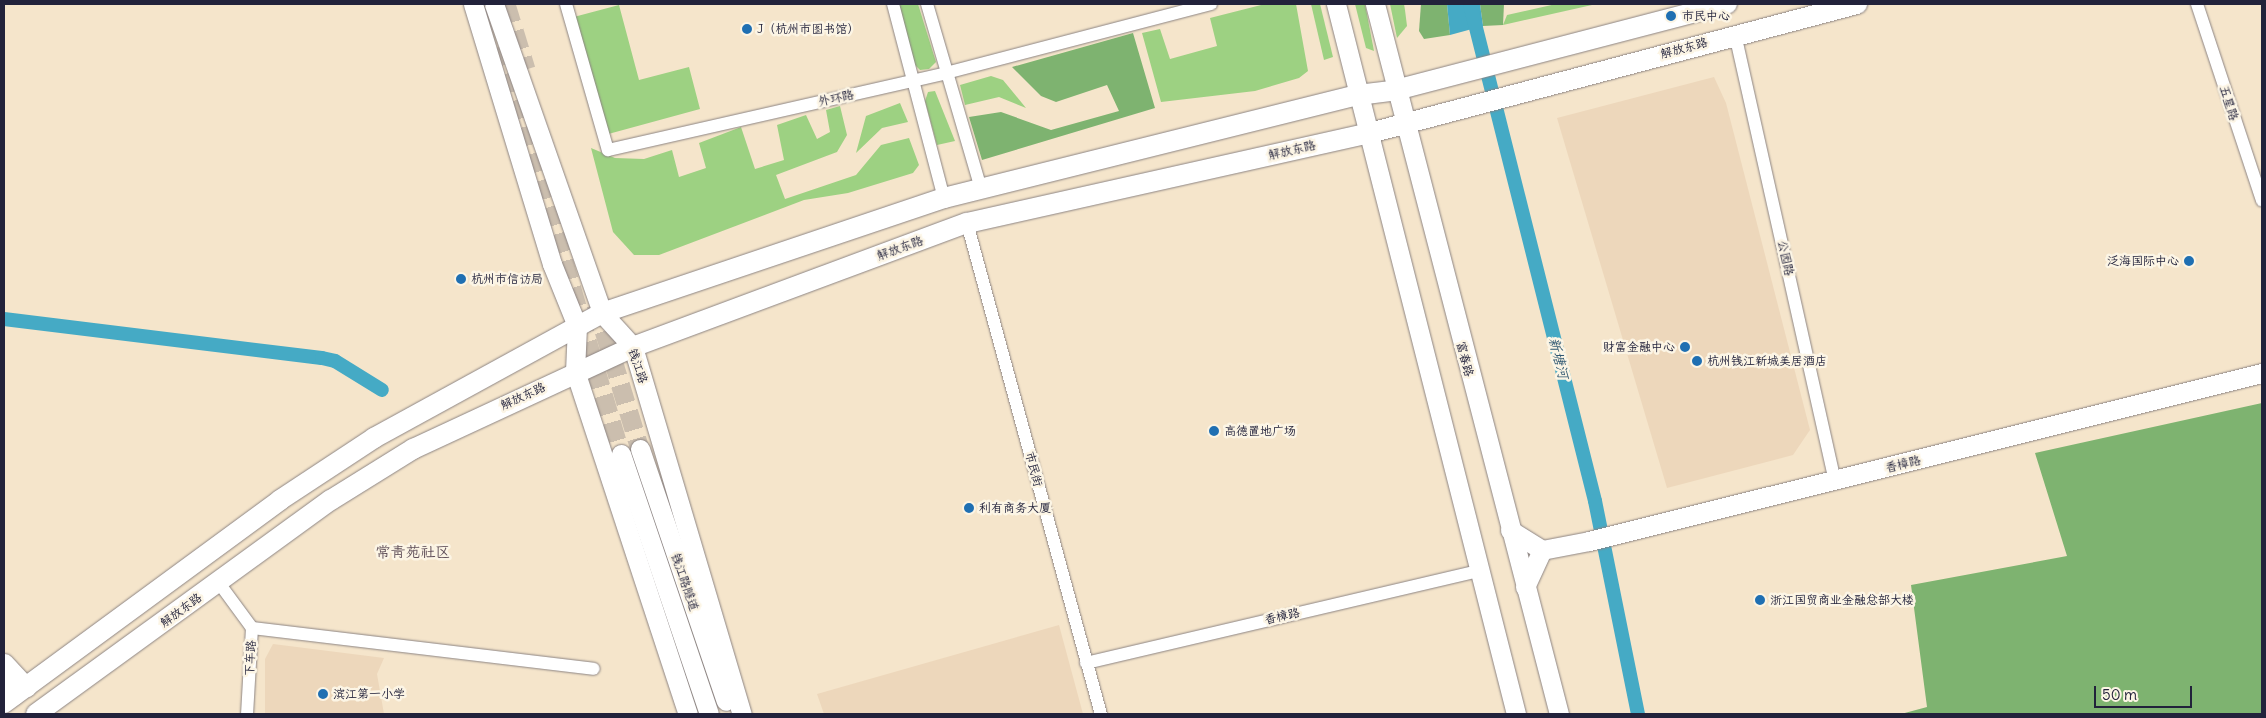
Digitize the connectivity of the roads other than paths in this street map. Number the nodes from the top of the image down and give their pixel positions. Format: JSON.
{"nodes":[{"id":1,"x":473,"y":4,"type":"edge"},
{"id":2,"x":494,"y":4,"type":"edge"},
{"id":3,"x":566,"y":4,"type":"edge"},
{"id":4,"x":893,"y":4,"type":"edge"},
{"id":5,"x":927,"y":4,"type":"edge"},
{"id":6,"x":1211,"y":4,"type":"edge"},
{"id":7,"x":1336,"y":4,"type":"edge"},
{"id":8,"x":1375,"y":4,"type":"edge"},
{"id":9,"x":1727,"y":4,"type":"edge"},
{"id":10,"x":1857,"y":4,"type":"edge"},
{"id":11,"x":2197,"y":4,"type":"edge"},
{"id":12,"x":1735,"y":34,"type":"junction"},
{"id":13,"x":946,"y":72,"type":"junction"},
{"id":14,"x":912,"y":80,"type":"junction"},
{"id":15,"x":1396,"y":90,"type":"junction"},
{"id":16,"x":1358,"y":95,"type":"junction"},
{"id":17,"x":1403,"y":123,"type":"junction"},
{"id":18,"x":1370,"y":133,"type":"junction"},
{"id":19,"x":981,"y":189,"type":"junction"},
{"id":20,"x":944,"y":198,"type":"junction"},
{"id":21,"x":2262,"y":201,"type":"edge"},
{"id":22,"x":967,"y":224,"type":"junction"},
{"id":23,"x":602,"y":314,"type":"junction"},
{"id":24,"x":577,"y":326,"type":"junction"},
{"id":25,"x":633,"y":346,"type":"junction"},
{"id":26,"x":575,"y":371,"type":"junction"},
{"id":27,"x":2262,"y":373,"type":"edge"},
{"id":28,"x":640,"y":448,"type":"tunnel mouth"},
{"id":29,"x":621,"y":454,"type":"tunnel mouth"},
{"id":30,"x":1835,"y":482,"type":"junction"},
{"id":31,"x":1510,"y":530,"type":"junction"},
{"id":32,"x":1542,"y":550,"type":"junction"},
{"id":33,"x":1478,"y":571,"type":"junction"},
{"id":34,"x":219,"y":583,"type":"junction"},
{"id":35,"x":1525,"y":587,"type":"junction"},
{"id":36,"x":252,"y":628,"type":"junction"},
{"id":37,"x":4,"y":663,"type":"edge"},
{"id":38,"x":1086,"y":663,"type":"junction"},
{"id":39,"x":594,"y":669,"type":"dead end"},
{"id":40,"x":12,"y":692,"type":"edge"},
{"id":41,"x":36,"y":714,"type":"edge"},
{"id":42,"x":247,"y":714,"type":"edge"},
{"id":43,"x":688,"y":714,"type":"edge"},
{"id":44,"x":709,"y":714,"type":"edge"},
{"id":45,"x":730,"y":714,"type":"edge"},
{"id":46,"x":742,"y":714,"type":"edge"},
{"id":47,"x":1101,"y":714,"type":"edge"},
{"id":48,"x":1516,"y":714,"type":"edge"},
{"id":49,"x":1559,"y":714,"type":"edge"}],
"edges":[{"from":1,"to":24,"type":"main road"},
{"from":2,"to":23,"type":"main road","name":"钱江路"},
{"from":3,"to":14,"type":"street","name":"外环路"},
{"from":4,"to":14,"type":"street"},
{"from":5,"to":13,"type":"street"},
{"from":6,"to":13,"type":"street","name":"外环路"},
{"from":7,"to":16,"type":"main road"},
{"from":8,"to":15,"type":"main road","name":"富春路"},
{"from":9,"to":15,"type":"main road"},
{"from":10,"to":12,"type":"main road","name":"解放东路"},
{"from":11,"to":21,"type":"street","name":"五星路"},
{"from":12,"to":17,"type":"main road","name":"解放东路"},
{"from":12,"to":30,"type":"street","name":"公园路"},
{"from":13,"to":14,"type":"street","name":"外环路"},
{"from":13,"to":19,"type":"street"},
{"from":14,"to":20,"type":"street"},
{"from":15,"to":16,"type":"main road"},
{"from":15,"to":17,"type":"main road","name":"富春路"},
{"from":16,"to":18,"type":"main road"},
{"from":16,"to":19,"type":"main road"},
{"from":17,"to":18,"type":"main road","name":"解放东路"},
{"from":17,"to":31,"type":"main road","name":"富春路"},
{"from":18,"to":22,"type":"main road","name":"解放东路"},
{"from":18,"to":33,"type":"main road"},
{"from":19,"to":20,"type":"main road"},
{"from":20,"to":23,"type":"main road"},
{"from":22,"to":25,"type":"main road","name":"解放东路"},
{"from":22,"to":38,"type":"street","name":"市民街"},
{"from":23,"to":24,"type":"main road"},
{"from":23,"to":25,"type":"main road","name":"钱江路"},
{"from":24,"to":26,"type":"main road"},
{"from":24,"to":40,"type":"main road"},
{"from":25,"to":26,"type":"main road","name":"解放东路"},
{"from":25,"to":46,"type":"main road","name":"钱江路"},
{"from":26,"to":34,"type":"main road","name":"解放东路"},
{"from":26,"to":43,"type":"main road"},
{"from":27,"to":30,"type":"main road","name":"香樟路"},
{"from":28,"to":45,"type":"main road","name":"钱江路隧道"},
{"from":29,"to":44,"type":"main road","name":"钱江路隧道"},
{"from":30,"to":32,"type":"main road","name":"香樟路"},
{"from":31,"to":32,"type":"main road"},
{"from":31,"to":35,"type":"main road","name":"富春路"},
{"from":32,"to":35,"type":"main road"},
{"from":33,"to":38,"type":"street","name":"香樟路"},
{"from":33,"to":48,"type":"main road"},
{"from":34,"to":36,"type":"street","name":"下车路"},
{"from":34,"to":41,"type":"main road","name":"解放东路"},
{"from":35,"to":49,"type":"main road","name":"富春路"},
{"from":36,"to":39,"type":"street"},
{"from":36,"to":42,"type":"street","name":"下车路"},
{"from":37,"to":40,"type":"main road"},
{"from":38,"to":47,"type":"street","name":"市民街"}]}
